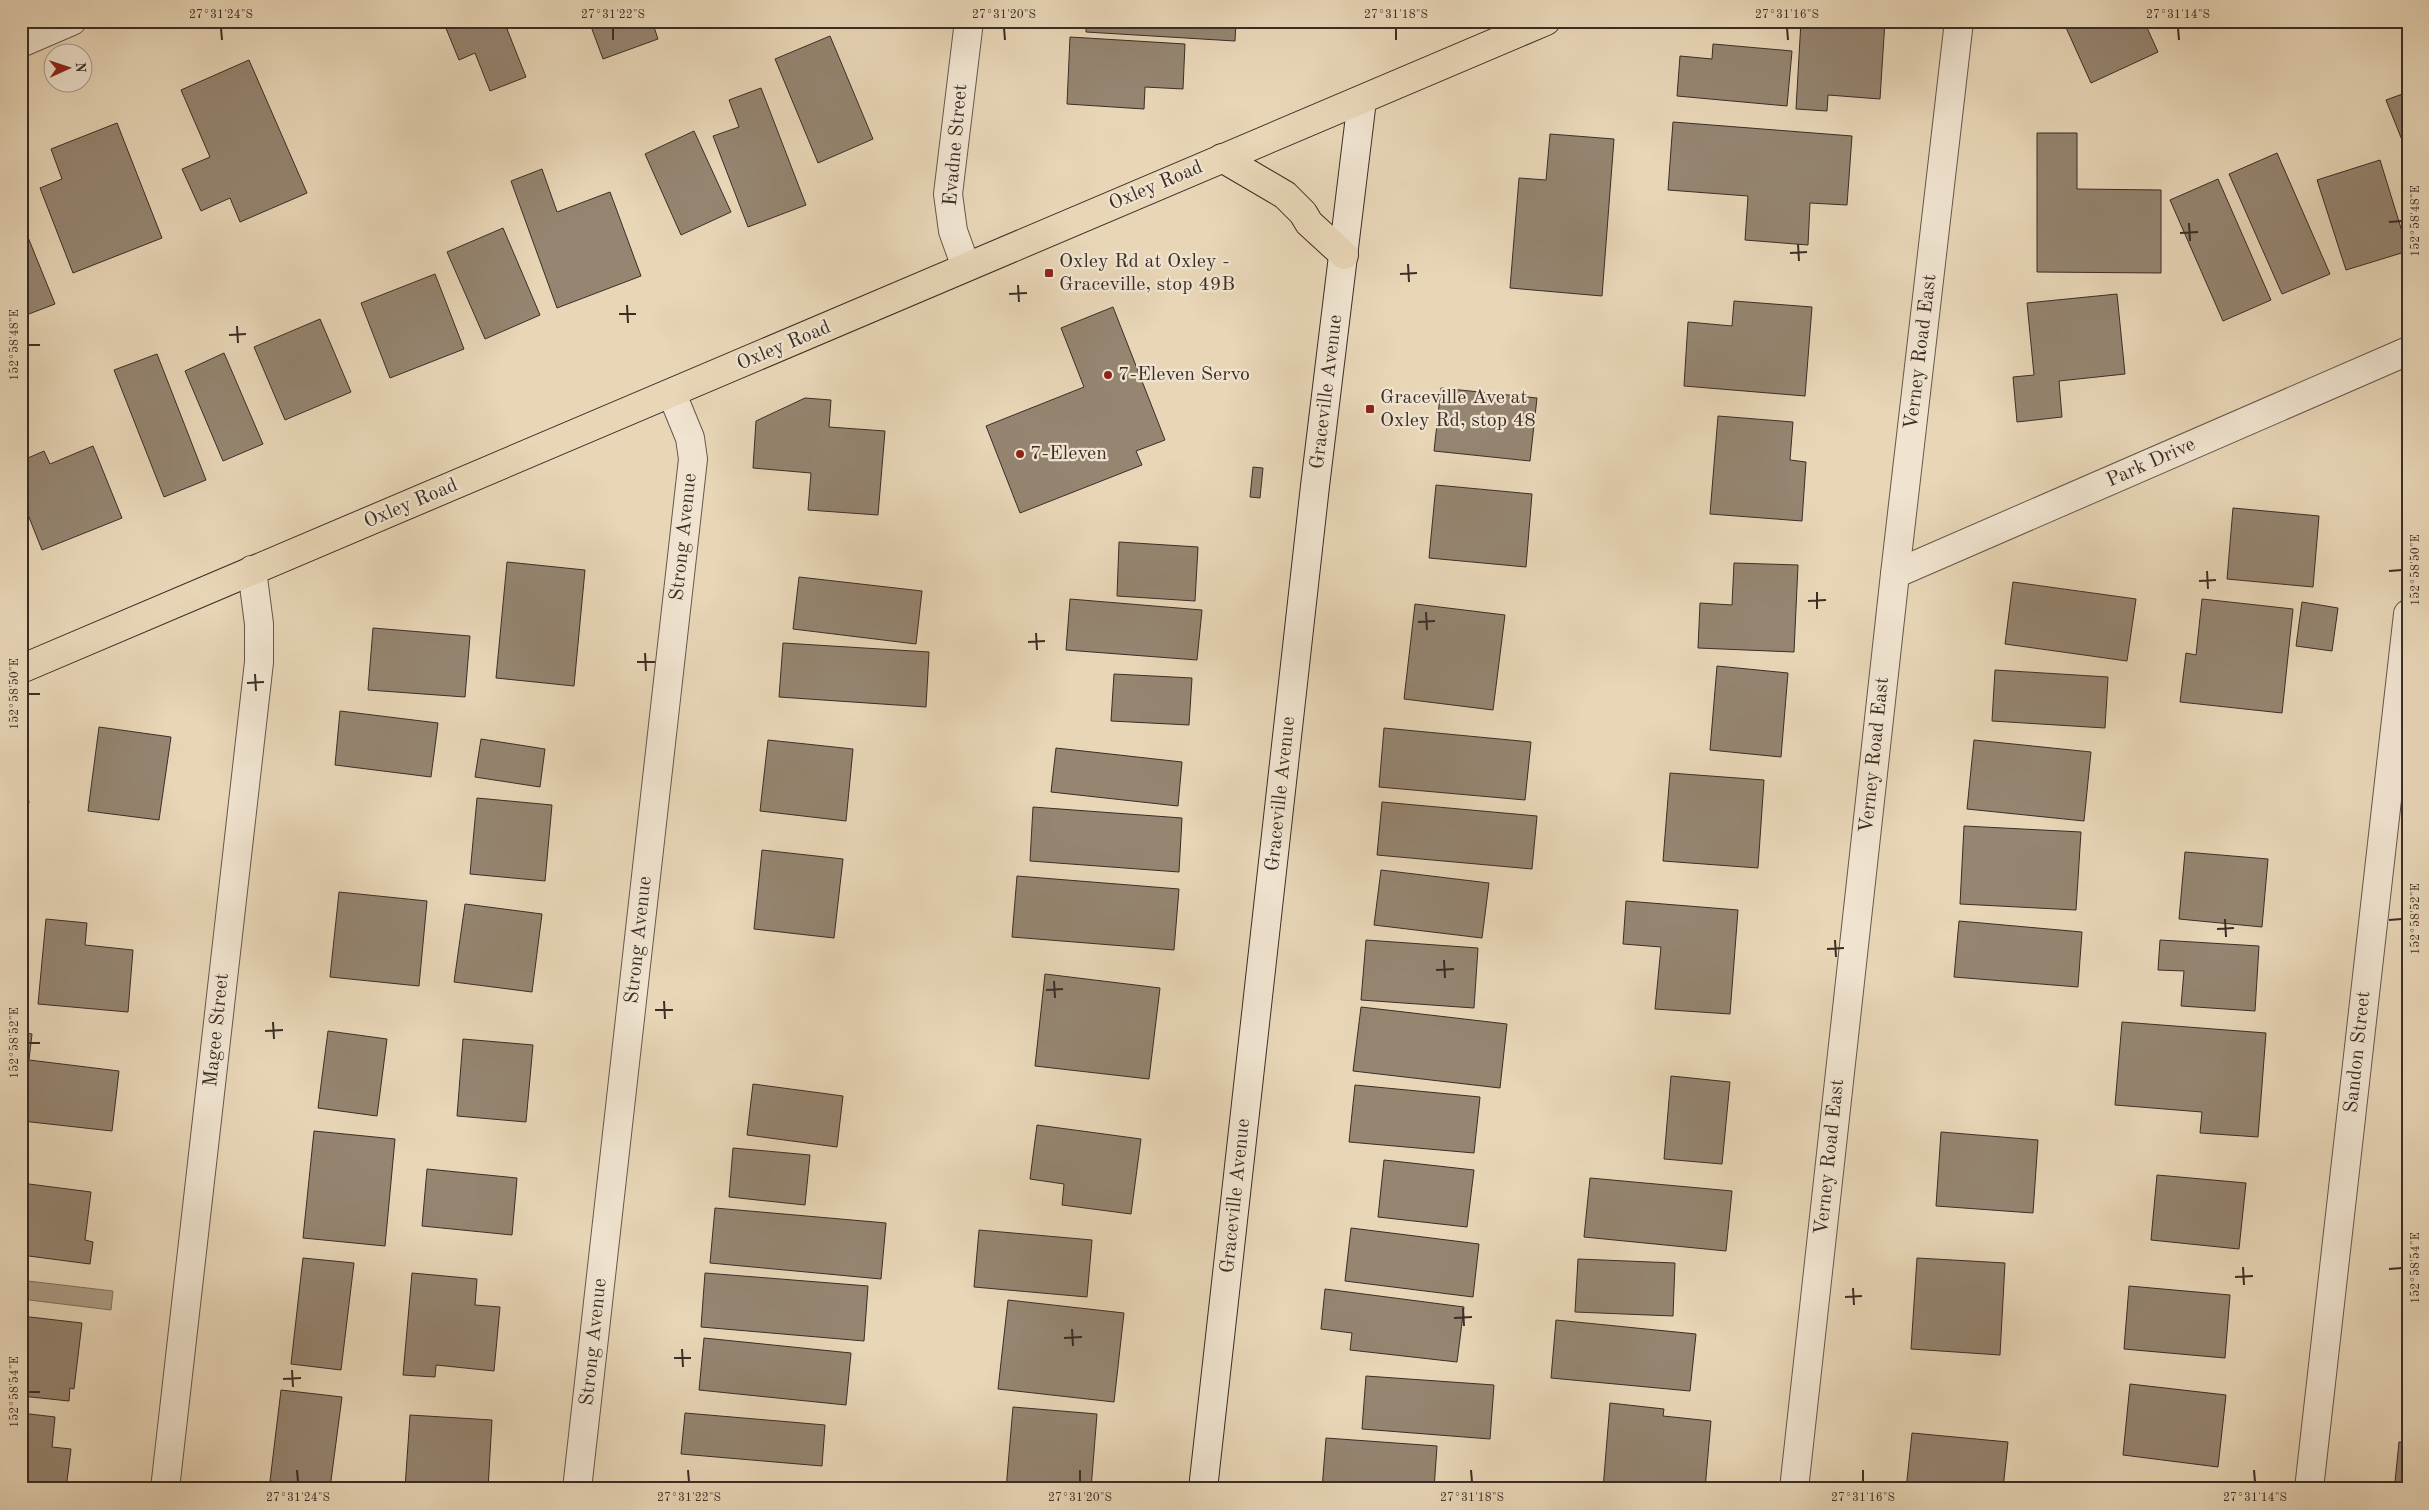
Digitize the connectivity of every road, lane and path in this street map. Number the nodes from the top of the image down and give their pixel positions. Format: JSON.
{"nodes":[{"id":1,"x":72,"y":21,"type":"edge"},
{"id":2,"x":969,"y":21,"type":"edge"},
{"id":3,"x":1546,"y":21,"type":"edge"},
{"id":4,"x":1959,"y":21,"type":"edge"},
{"id":5,"x":21,"y":43,"type":"edge"},
{"id":6,"x":1362,"y":100,"type":"junction"},
{"id":7,"x":1222,"y":158,"type":"junction"},
{"id":8,"x":1344,"y":255,"type":"junction"},
{"id":9,"x":966,"y":267,"type":"junction"},
{"id":10,"x":2406,"y":355,"type":"edge"},
{"id":11,"x":672,"y":394,"type":"junction"},
{"id":12,"x":252,"y":570,"type":"junction"},
{"id":13,"x":1895,"y":574,"type":"junction"},
{"id":14,"x":2408,"y":614,"type":"edge"},
{"id":15,"x":21,"y":669,"type":"edge"},
{"id":16,"x":165,"y":1489,"type":"edge"},
{"id":17,"x":577,"y":1489,"type":"edge"},
{"id":18,"x":1203,"y":1489,"type":"edge"},
{"id":19,"x":1794,"y":1489,"type":"edge"},
{"id":20,"x":2309,"y":1489,"type":"edge"}],
"edges":[{"from":1,"to":5,"type":"street"},
{"from":2,"to":9,"type":"street","name":"Evadne Street"},
{"from":3,"to":6,"type":"main road","name":"Oxley Road"},
{"from":4,"to":13,"type":"street","name":"Verney Road East"},
{"from":6,"to":7,"type":"main road","name":"Oxley Road"},
{"from":6,"to":8,"type":"street","name":"Graceville Avenue"},
{"from":7,"to":8,"type":"main road"},
{"from":7,"to":9,"type":"main road","name":"Oxley Road"},
{"from":8,"to":18,"type":"street","name":"Graceville Avenue"},
{"from":9,"to":11,"type":"main road","name":"Oxley Road"},
{"from":10,"to":13,"type":"street","name":"Park Drive"},
{"from":11,"to":12,"type":"main road","name":"Oxley Road"},
{"from":11,"to":17,"type":"street","name":"Strong Avenue"},
{"from":12,"to":15,"type":"main road","name":"Oxley Road"},
{"from":12,"to":16,"type":"street","name":"Magee Street"},
{"from":13,"to":19,"type":"street","name":"Verney Road East"},
{"from":14,"to":20,"type":"street","name":"Sandon Street"}]}
